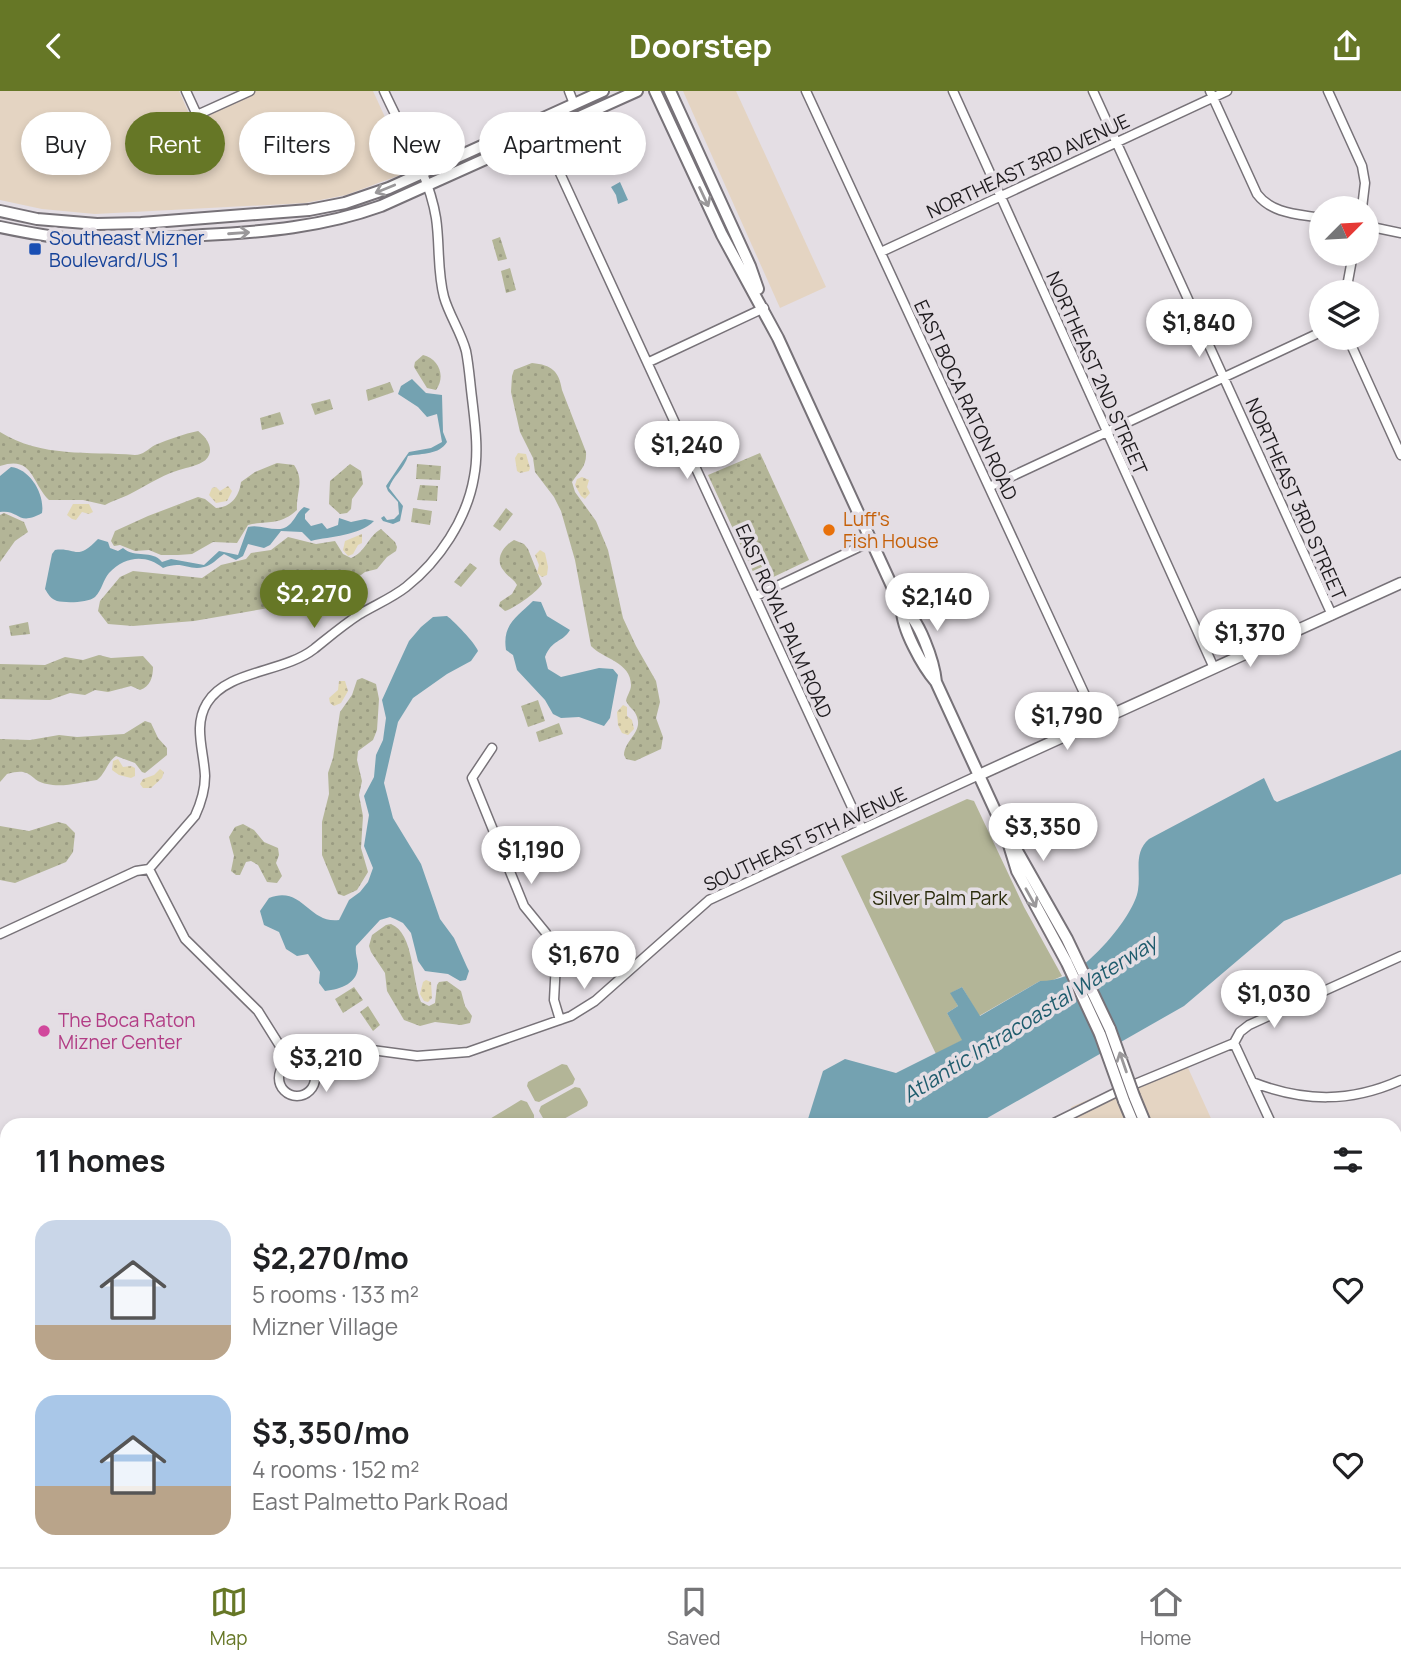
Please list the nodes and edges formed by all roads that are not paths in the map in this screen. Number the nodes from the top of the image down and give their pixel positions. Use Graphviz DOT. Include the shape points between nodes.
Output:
graph roads {
  1 [pos="186,91"];
  2 [pos="250,91"];
  3 [pos="384,91"];
  4 [pos="569,91"];
  5 [pos="603,91"];
  6 [pos="637,91"];
  7 [pos="655,91"];
  8 [pos="670,91"];
  9 [pos="806,91"];
  10 [pos="953,91"];
  11 [pos="1093,91"];
  12 [pos="1227,91"];
  13 [pos="1328,91"];
  14 [pos="1212,94"];
  15 [pos="574,104"];
  16 [pos="196,112"];
  17 [pos="204,112"];
  18 [pos="394,112"];
  19 [pos="556,112"];
  20 [pos="590,112"];
  21 [pos="1116,143"];
  22 [pos="479,162"];
  23 [pos="417,175"];
  24 [pos="423,175"];
  25 [pos="562,175"];
  26 [pos="427,186"];
  27 [pos="1000,196"];
  28 [pos="1363,196"];
  29 [pos="0,211"];
  30 [pos="1309,216"];
  31 [pos="0,227"];
  32 [pos="1379,228"];
  33 [pos="1401,233"];
  34 [pos="880,252"];
  35 [pos="764,308"];
  36 [pos="1309,338"];
  37 [pos="1353,350"];
  38 [pos="649,362"];
  39 [pos="1223,377"];
  40 [pos="1106,432"];
  41 [pos="1401,456"];
  42 [pos="989,487"];
  43 [pos="872,541"];
  44 [pos="1401,583"];
  45 [pos="756,596"];
  46 [pos="1332,615"];
  47 [pos="1214,668"];
  48 [pos="1097,721"];
  49 [pos="492,748"];
  50 [pos="979,775"];
  51 [pos="862,829"];
  52 [pos="149,869"];
  53 [pos="0,934"];
  54 [pos="1401,955"];
  55 [pos="560,1020"];
  56 [pos="1234,1043"];
  57 [pos="290,1062"];
  58 [pos="313,1069"];
  59 [pos="1401,1080"];
  60 [pos="1252,1082"];
  61 [pos="1127,1095"];
  62 [pos="1068,1118"];
  63 [pos="1132,1118"];
  64 [pos="1142,1118"];
  65 [pos="1269,1118"];
  1 -- 16 [label="street"];
  2 -- 17 [label="street"];
  3 -- 18 [label="street"];
  4 -- 15 [label="street"];
  5 -- 15 [label="main road"];
  6 -- 20 [label="main road"];
  7 -- 35 [label="main road, one-way" via="722,235"];
  8 -- 35 [label="main road"];
  9 -- 34 [label="street, EAST BOCA RATON ROAD"];
  10 -- 27 [label="street, NORTHEAST 2ND STREET"];
  11 -- 21 [label="street, NORTHEAST 3RD STREET"];
  12 -- 14 [label="street, NORTHEAST 3RD AVENUE"];
  13 -- 28 [label="street" via="1362,166"];
  14 -- 21 [label="street, NORTHEAST 3RD AVENUE"];
  14 -- 30 [label="street" via="1263,202"];
  15 -- 19 [label="main road"];
  21 -- 27 [label="street, NORTHEAST 3RD AVENUE"];
  21 -- 39 [label="street, NORTHEAST 3RD STREET"];
  22 -- 26 [label="main road"];
  23 -- 29 [label="main road, one-way" via="360,199 289,213 97,224"];
  24 -- 26 [label="street"];
  25 -- 38 [label="street, EAST ROYAL PALM ROAD"];
  31 -- 26 [label="main road, one-way" via="102,240 291,229 350,218"];
  26 -- 52 [label="street" via="436,218 441,284 465,348 477,440 466,504 434,559 405,588 299,659 231,683 213,695 200,721 205,778 199,808"];
  27 -- 34 [label="street, NORTHEAST 3RD AVENUE"];
  27 -- 40 [label="street, NORTHEAST 2ND STREET"];
  32 -- 33 [label="street"];
  34 -- 42 [label="street, EAST BOCA RATON ROAD"];
  35 -- 38 [label="street"];
  35 -- 43 [label="main road"];
  36 -- 39 [label="street"];
  37 -- 41 [label="street"];
  38 -- 45 [label="street, EAST ROYAL PALM ROAD"];
  39 -- 40 [label="street"];
  39 -- 46 [label="street, NORTHEAST 3RD STREET"];
  40 -- 42 [label="street"];
  40 -- 47 [label="street, NORTHEAST 2ND STREET"];
  42 -- 48 [label="street, EAST BOCA RATON ROAD"];
  43 -- 45 [label="street"];
  43 -- 50 [label="main road" via="925,670 936,682"];
  44 -- 46 [label="street"];
  45 -- 51 [label="street, EAST ROYAL PALM ROAD"];
  46 -- 47 [label="street"];
  47 -- 48 [label="street"];
  48 -- 50 [label="street"];
  49 -- 55 [label="street" via="472,778 524,905 553,947 554,1000"];
  50 -- 51 [label="street, SOUTHEAST 5TH AVENUE"];
  50 -- 61 [label="main road, bridge" via="1005,832 1027,865 1047,915 1085,974 1110,1029"];
  51 -- 55 [label="street, SOUTHEAST 5TH AVENUE" via="709,900 595,1001"];
  52 -- 53 [label="street"];
  52 -- 57 [label="street" via="185,939 258,1011"];
  54 -- 56 [label="street" via="1249,1025"];
  55 -- 58 [label="street, SOUTHEAST 5TH AVENUE" via="468,1052 417,1056 355,1051"];
  56 -- 60 [label="street"];
  56 -- 61 [label="street"];
  57 -- 58 [label="street" via="305,1062"];
  57 -- 58 [label="street" via="281,1069 279,1080 284,1091 294,1097 310,1091 315,1081"];
  59 -- 60 [label="street" via="1370,1093 1323,1098"];
  60 -- 65 [label="street"];
  61 -- 62 [label="street"];
  61 -- 63 [label="main road"];
  61 -- 64 [label="main road"];
}
